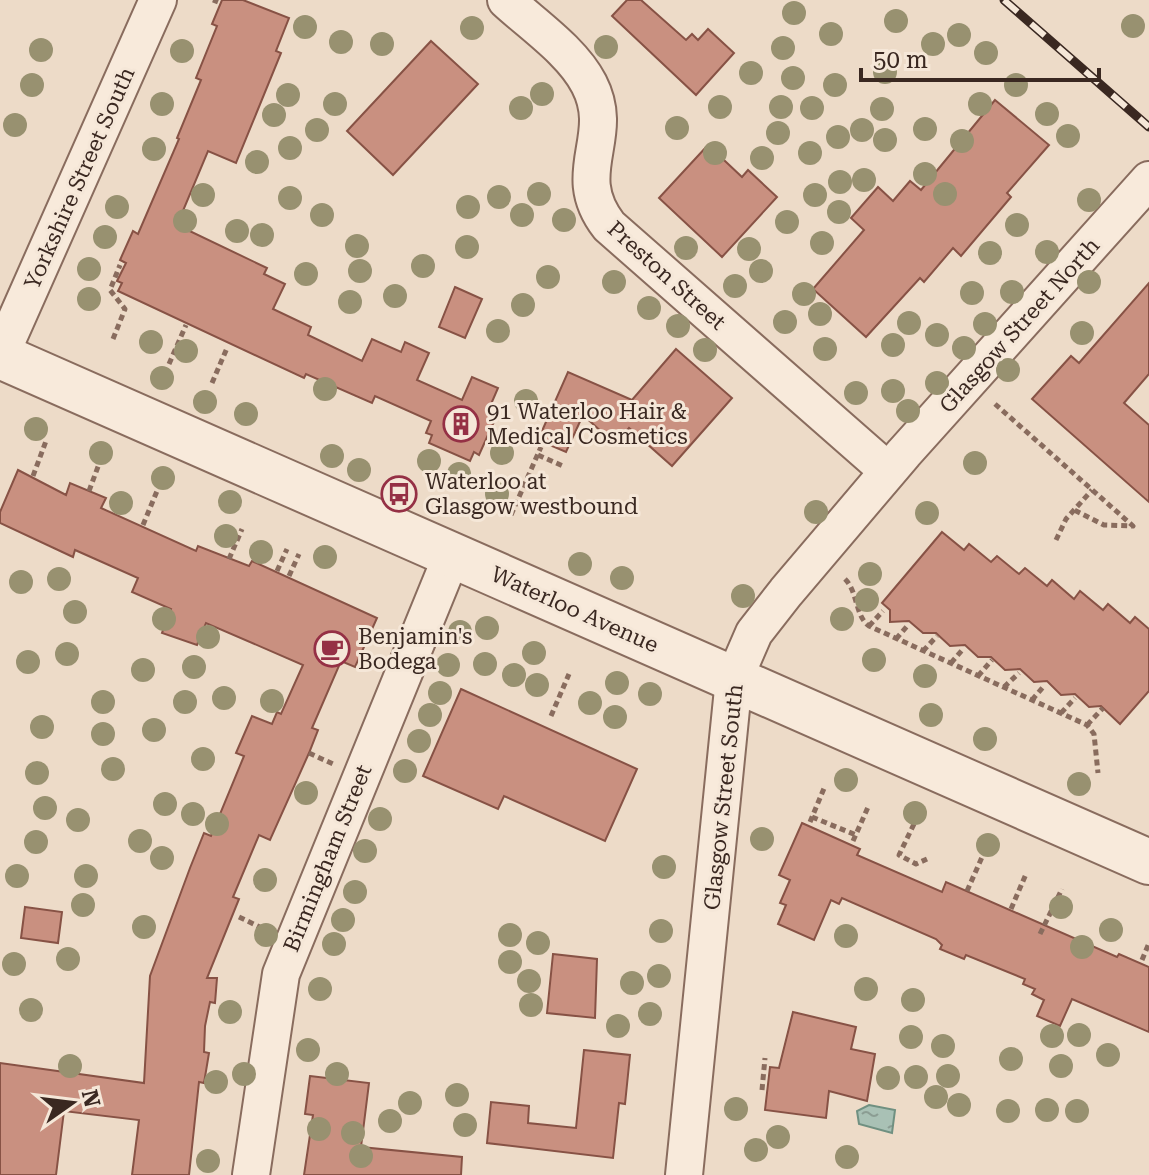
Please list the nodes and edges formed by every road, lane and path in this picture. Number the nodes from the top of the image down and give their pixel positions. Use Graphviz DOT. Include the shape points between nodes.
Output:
graph roads {
  1 [pos="158,0"];
  2 [pos="506,0"];
  3 [pos="1148,182"];
  4 [pos="120,265"];
  5 [pos="186,325"];
  6 [pos="113,339"];
  7 [pos="227,348"];
  8 [pos="0,356"];
  9 [pos="169,364"];
  10 [pos="212,383"];
  11 [pos="995,404"];
  12 [pos="46,441"];
  13 [pos="541,447"];
  14 [pos="538,455"];
  15 [pos="99,464"];
  16 [pos="563,466"];
  17 [pos="888,471"];
  18 [pos="33,476"];
  19 [pos="1092,490"];
  20 [pos="89,491"];
  21 [pos="157,491"];
  22 [pos="1074,510"];
  23 [pos="511,515"];
  24 [pos="143,525"];
  25 [pos="242,529"];
  26 [pos="1056,540"];
  27 [pos="287,549"];
  28 [pos="299,554"];
  29 [pos="452,555"];
  30 [pos="229,559"];
  31 [pos="277,571"];
  32 [pos="289,576"];
  33 [pos="845,579"];
  34 [pos="883,611"];
  35 [pos="909,624"];
  36 [pos="869,626"];
  37 [pos="937,636"];
  38 [pos="896,639"];
  39 [pos="964,648"];
  40 [pos="923,651"];
  41 [pos="992,660"];
  42 [pos="951,663"];
  43 [pos="1019,673"];
  44 [pos="569,674"];
  45 [pos="978,676"];
  46 [pos="734,679"];
  47 [pos="1044,686"];
  48 [pos="1004,687"];
  49 [pos="1075,698"];
  50 [pos="1032,700"];
  51 [pos="1103,708"];
  52 [pos="1061,713"];
  53 [pos="551,716"];
  54 [pos="1087,725"];
  55 [pos="309,753"];
  56 [pos="333,764"];
  57 [pos="1098,773"];
  58 [pos="825,786"];
  59 [pos="869,805"];
  60 [pos="914,824"];
  61 [pos="983,855"];
  62 [pos="927,859"];
  63 [pos="1149,862"];
  64 [pos="1026,874"];
  65 [pos="1062,889"];
  66 [pos="967,891"];
  67 [pos="1011,909"];
  68 [pos="239,917"];
  69 [pos="264,929"];
  70 [pos="1040,934"];
  71 [pos="1149,943"];
  72 [pos="1142,960"];
  73 [pos="765,1058"];
  74 [pos="762,1090"];
  75 [pos="251,1175"];
  76 [pos="684,1175"];
  1 -- 8 [label="street, Yorkshire Street South"];
  2 -- 17 [label="street, Preston Street" via="575,64 590,85 598,116 589,186 595,208 609,226"];
  3 -- 17 [label="street, Glasgow Street North"];
  4 -- 6 [label="path" via="110,290 125,309"];
  5 -- 9 [label="path"];
  7 -- 10 [label="path"];
  8 -- 29 [label="street, Waterloo Avenue"];
  11 -- 19 [label="path"];
  12 -- 18 [label="path"];
  13 -- 14 [label="path"];
  14 -- 16 [label="path"];
  14 -- 23 [label="path"];
  15 -- 20 [label="path"];
  17 -- 46 [label="street, Glasgow Street South" via="754,633"];
  19 -- 22 [label="path"];
  19 -- 22 [label="path" via="1133,526 1104,525"];
  21 -- 24 [label="path"];
  22 -- 26 [label="path"];
  25 -- 30 [label="path"];
  27 -- 31 [label="path"];
  28 -- 32 [label="path"];
  29 -- 46 [label="street, Waterloo Avenue"];
  29 -- 75 [label="street, Birmingham Street" via="281,974"];
  33 -- 36 [label="path"];
  34 -- 36 [label="path"];
  35 -- 38 [label="path"];
  36 -- 38 [label="path"];
  37 -- 40 [label="path"];
  38 -- 40 [label="path"];
  39 -- 42 [label="path"];
  40 -- 42 [label="path"];
  41 -- 45 [label="path"];
  42 -- 45 [label="path"];
  43 -- 48 [label="path"];
  44 -- 53 [label="path"];
  45 -- 48 [label="path"];
  46 -- 63 [label="street, Waterloo Avenue"];
  46 -- 76 [label="street, Glasgow Street South"];
  47 -- 50 [label="path"];
  48 -- 50 [label="path"];
  49 -- 52 [label="path"];
  50 -- 52 [label="path"];
  51 -- 54 [label="path"];
  52 -- 54 [label="path"];
  54 -- 57 [label="path" via="1094,734"];
  55 -- 56 [label="path"];
  58 -- 59 [label="path" via="811,820 854,838"];
  60 -- 62 [label="path" via="899,855 916,864"];
  61 -- 66 [label="path"];
  64 -- 67 [label="path"];
  65 -- 70 [label="path"];
  68 -- 69 [label="path"];
  71 -- 72 [label="path"];
  73 -- 74 [label="path"];
}
